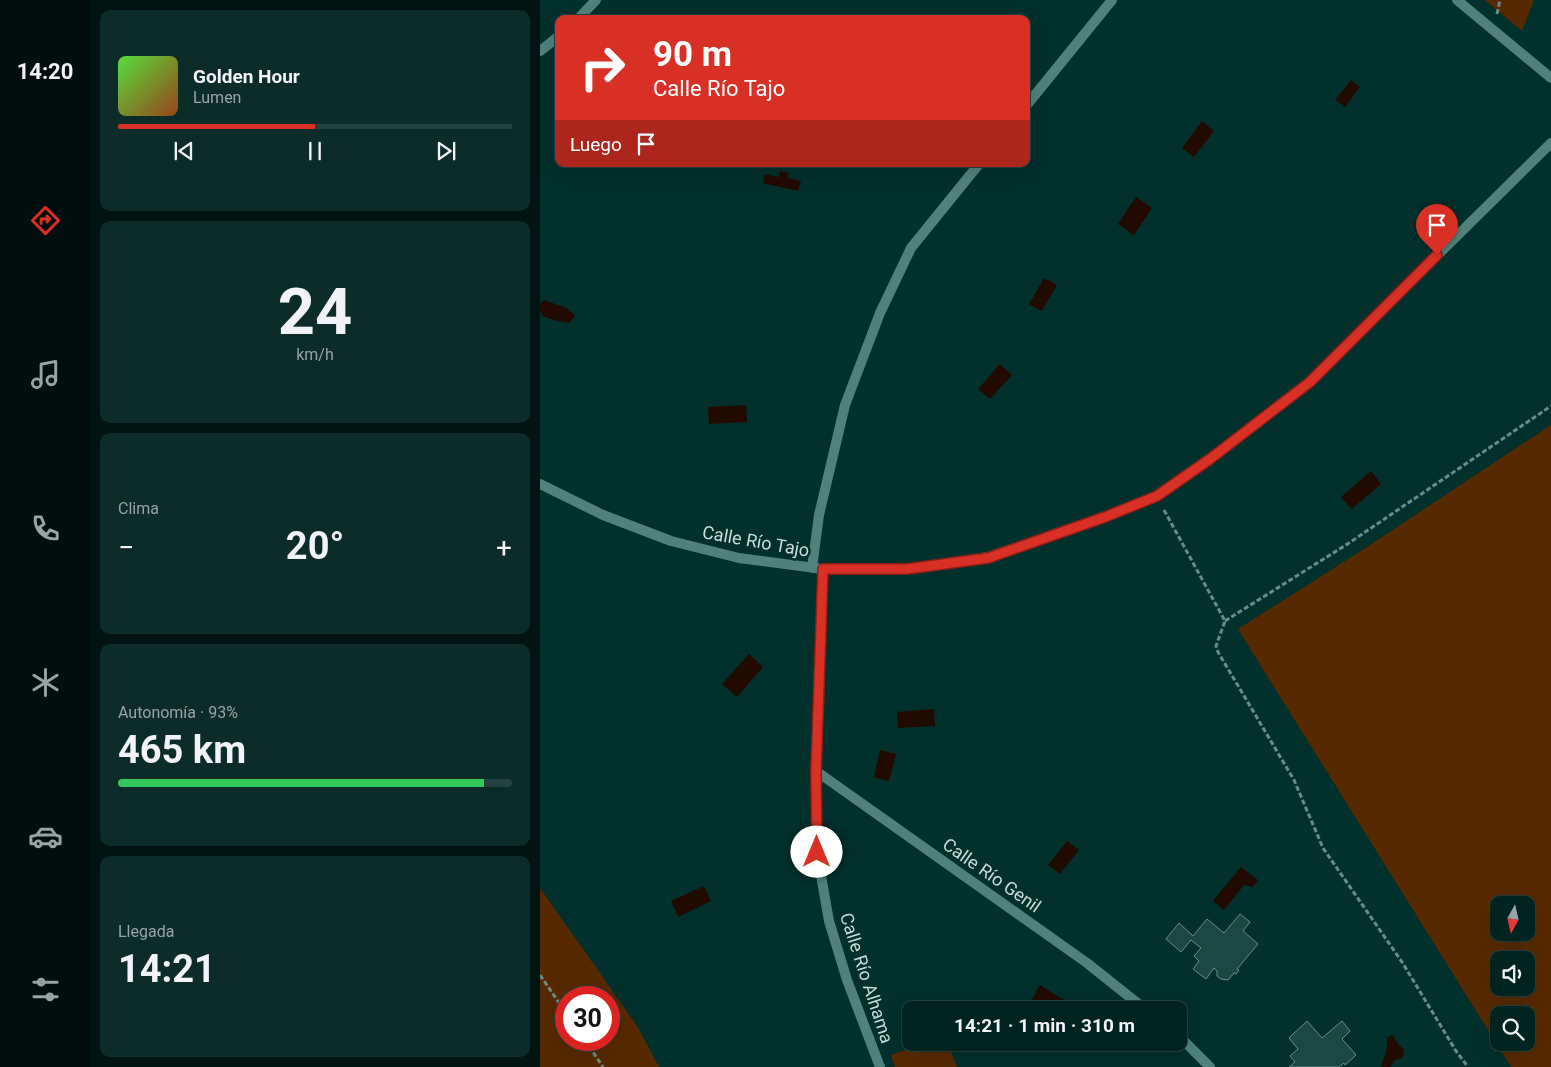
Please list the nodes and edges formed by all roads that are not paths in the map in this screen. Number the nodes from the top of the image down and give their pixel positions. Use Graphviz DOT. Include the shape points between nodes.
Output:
graph roads {
  1 [pos="596,0"];
  2 [pos="1112,0"];
  3 [pos="1457,0"];
  4 [pos="582,15"];
  5 [pos="555,39"];
  6 [pos="540,51"];
  7 [pos="1551,78"];
  8 [pos="1030,101"];
  9 [pos="1551,143"];
  10 [pos="977,167"];
  11 [pos="540,484"];
  12 [pos="812,568"];
  13 [pos="823,569"];
  14 [pos="816,771"];
  15 [pos="1135,1001"];
  16 [pos="1187,1044"];
  17 [pos="880,1067"];
  18 [pos="1210,1067"];
  1 -- 4 [label="street"];
  2 -- 8 [label="street"];
  3 -- 7 [label="street"];
  5 -- 6 [label="street"];
  9 -- 13 [label="street, Calle Río Tajo" via="1310,382 1157,496 988,558 907,569"];
  10 -- 12 [label="street" via="911,248 880,313 845,405 819,515"];
  11 -- 12 [label="street, Calle Río Tajo" via="603,515 671,541 739,558"];
  12 -- 13 [label="street, Calle Río Tajo"];
  13 -- 14 [label="street, Calle Río Alhama"];
  14 -- 15 [label="street, Calle Río Genil" via="1087,963"];
  14 -- 17 [label="street, Calle Río Alhama" via="817,852 829,921"];
  16 -- 18 [label="street"];
}
